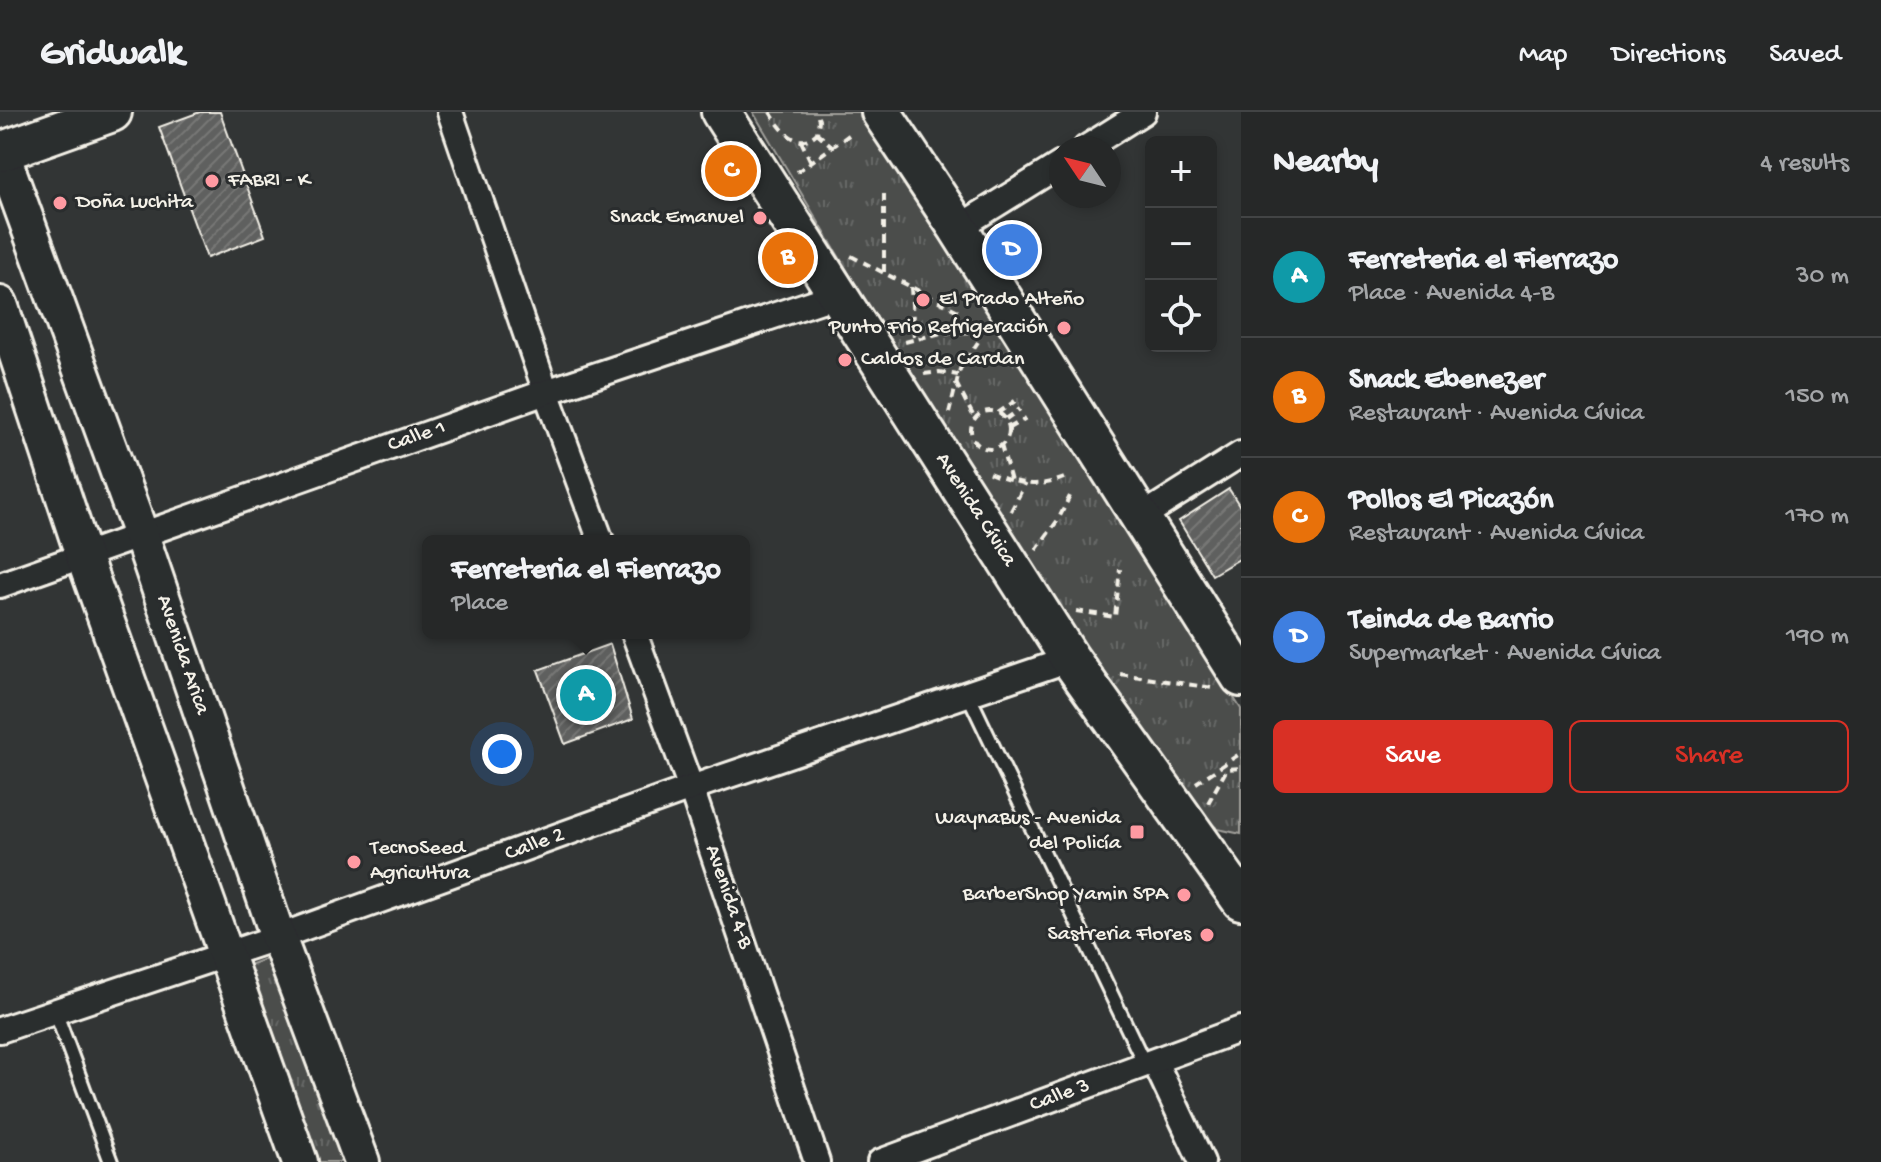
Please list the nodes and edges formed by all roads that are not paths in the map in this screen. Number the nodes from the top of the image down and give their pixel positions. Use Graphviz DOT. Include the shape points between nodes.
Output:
graph roads {
  1 [pos="112,112"];
  2 [pos="450,112"];
  3 [pos="721,112"];
  4 [pos="881,112"];
  5 [pos="1143,112"];
  6 [pos="1105,136"];
  7 [pos="0,150"];
  8 [pos="1049,171"];
  9 [pos="958,228"];
  10 [pos="836,295"];
  11 [pos="0,304"];
  12 [pos="546,392"];
  13 [pos="1241,454"];
  14 [pos="1141,517"];
  15 [pos="141,535"];
  16 [pos="599,535"];
  17 [pos="83,555"];
  18 [pos="0,585"];
  19 [pos="636,639"];
  20 [pos="1070,659"];
  21 [pos="1228,683"];
  22 [pos="968,694"];
  23 [pos="691,788"];
  24 [pos="1235,878"];
  25 [pos="278,937"];
  26 [pos="226,953"];
  27 [pos="55,1011"];
  28 [pos="1241,1029"];
  29 [pos="0,1030"];
  30 [pos="1150,1063"];
  31 [pos="111,1162"];
  32 [pos="300,1162"];
  33 [pos="362,1162"];
  34 [pos="817,1162"];
  35 [pos="880,1162"];
  36 [pos="1202,1162"];
  1 -- 7 [label="main road"];
  2 -- 12 [label="street"];
  3 -- 10 [label="main road, Avenida Cívica"];
  4 -- 9 [label="main road"];
  5 -- 6 [label="street"];
  7 -- 15 [label="street, Avenida Arica"];
  8 -- 9 [label="street"];
  9 -- 14 [label="main road"];
  10 -- 12 [label="street, Calle 1"];
  10 -- 20 [label="main road, Avenida Cívica"];
  11 -- 17 [label="street"];
  12 -- 15 [label="street, Calle 1"];
  12 -- 16 [label="street"];
  13 -- 14 [label="street"];
  14 -- 21 [label="main road"];
  15 -- 17 [label="street, Calle 1"];
  15 -- 25 [label="street, Avenida Arica"];
  17 -- 18 [label="street, Calle 1"];
  17 -- 26 [label="street"];
  19 -- 23 [label="street, Avenida 4-B"];
  20 -- 22 [label="street, Calle 2"];
  20 -- 24 [label="main road, Avenida Cívica"];
  22 -- 23 [label="street, Calle 2"];
  22 -- 30 [label="lane"];
  23 -- 25 [label="street, Calle 2"];
  23 -- 34 [label="street, Avenida 4-B"];
  25 -- 26 [label="street, Calle 2"];
  25 -- 33 [label="street, Avenida Arica"];
  26 -- 27 [label="street, Calle 2"];
  26 -- 32 [label="street"];
  27 -- 29 [label="street, Calle 2"];
  27 -- 31 [label="lane"];
  28 -- 30 [label="street, Calle 3"];
  30 -- 35 [label="street, Calle 3"];
  30 -- 36 [label="street"];
}
